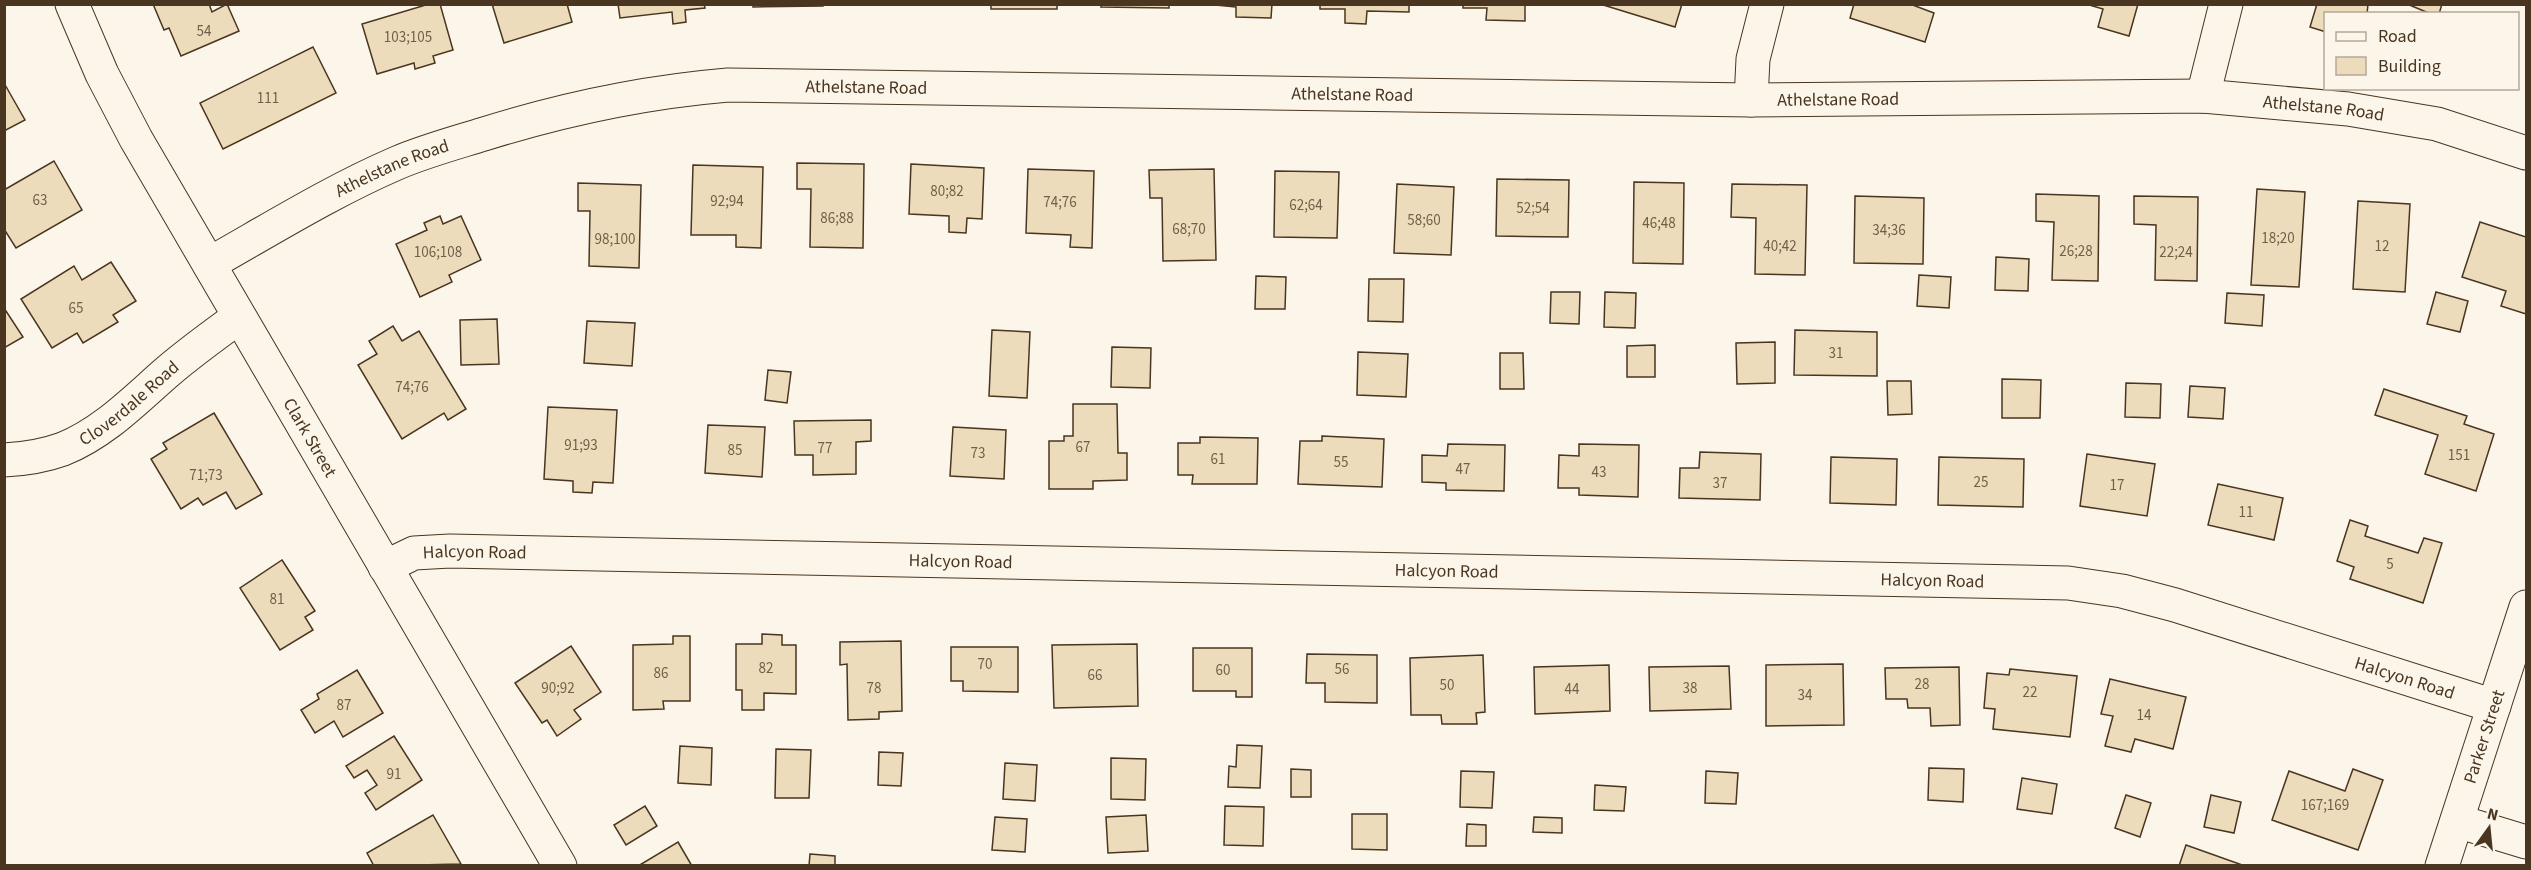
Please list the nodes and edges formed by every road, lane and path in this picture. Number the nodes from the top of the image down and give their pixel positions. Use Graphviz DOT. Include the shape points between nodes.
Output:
graph roads {
  1 [pos="72,4"];
  2 [pos="1767,4"];
  3 [pos="2226,4"];
  4 [pos="2203,96"];
  5 [pos="1751,100"];
  6 [pos="2526,153"];
  7 [pos="209,264"];
  8 [pos="239,317"];
  9 [pos="4,460"];
  10 [pos="385,567"];
  11 [pos="2526,607"];
  12 [pos="2494,706"];
  13 [pos="2457,821"];
  14 [pos="2526,842"];
  15 [pos="560,866"];
  16 [pos="2442,866"];
  1 -- 7 [label="street, Clark Street" via="136,140"];
  2 -- 5 [label="street" via="1753,59"];
  3 -- 4 [label="street"];
  4 -- 5 [label="street, Athelstane Road"];
  4 -- 6 [label="street, Athelstane Road" via="2348,109 2437,124"];
  5 -- 7 [label="street, Athelstane Road" via="771,83 684,88 544,117 398,163"];
  7 -- 8 [label="street, Clark Street"];
  8 -- 9 [label="street, Cloverdale Road" via="85,438 38,457"];
  8 -- 10 [label="street, Clark Street"];
  10 -- 12 [label="street, Halcyon Road" via="414,553 450,551 2068,583 2122,591 2175,605"];
  10 -- 15 [label="street, Clark Street"];
  11 -- 12 [label="street, Parker Street"];
  12 -- 13 [label="street, Parker Street"];
  13 -- 14 [label="street"];
  13 -- 16 [label="street, Parker Street"];
}
